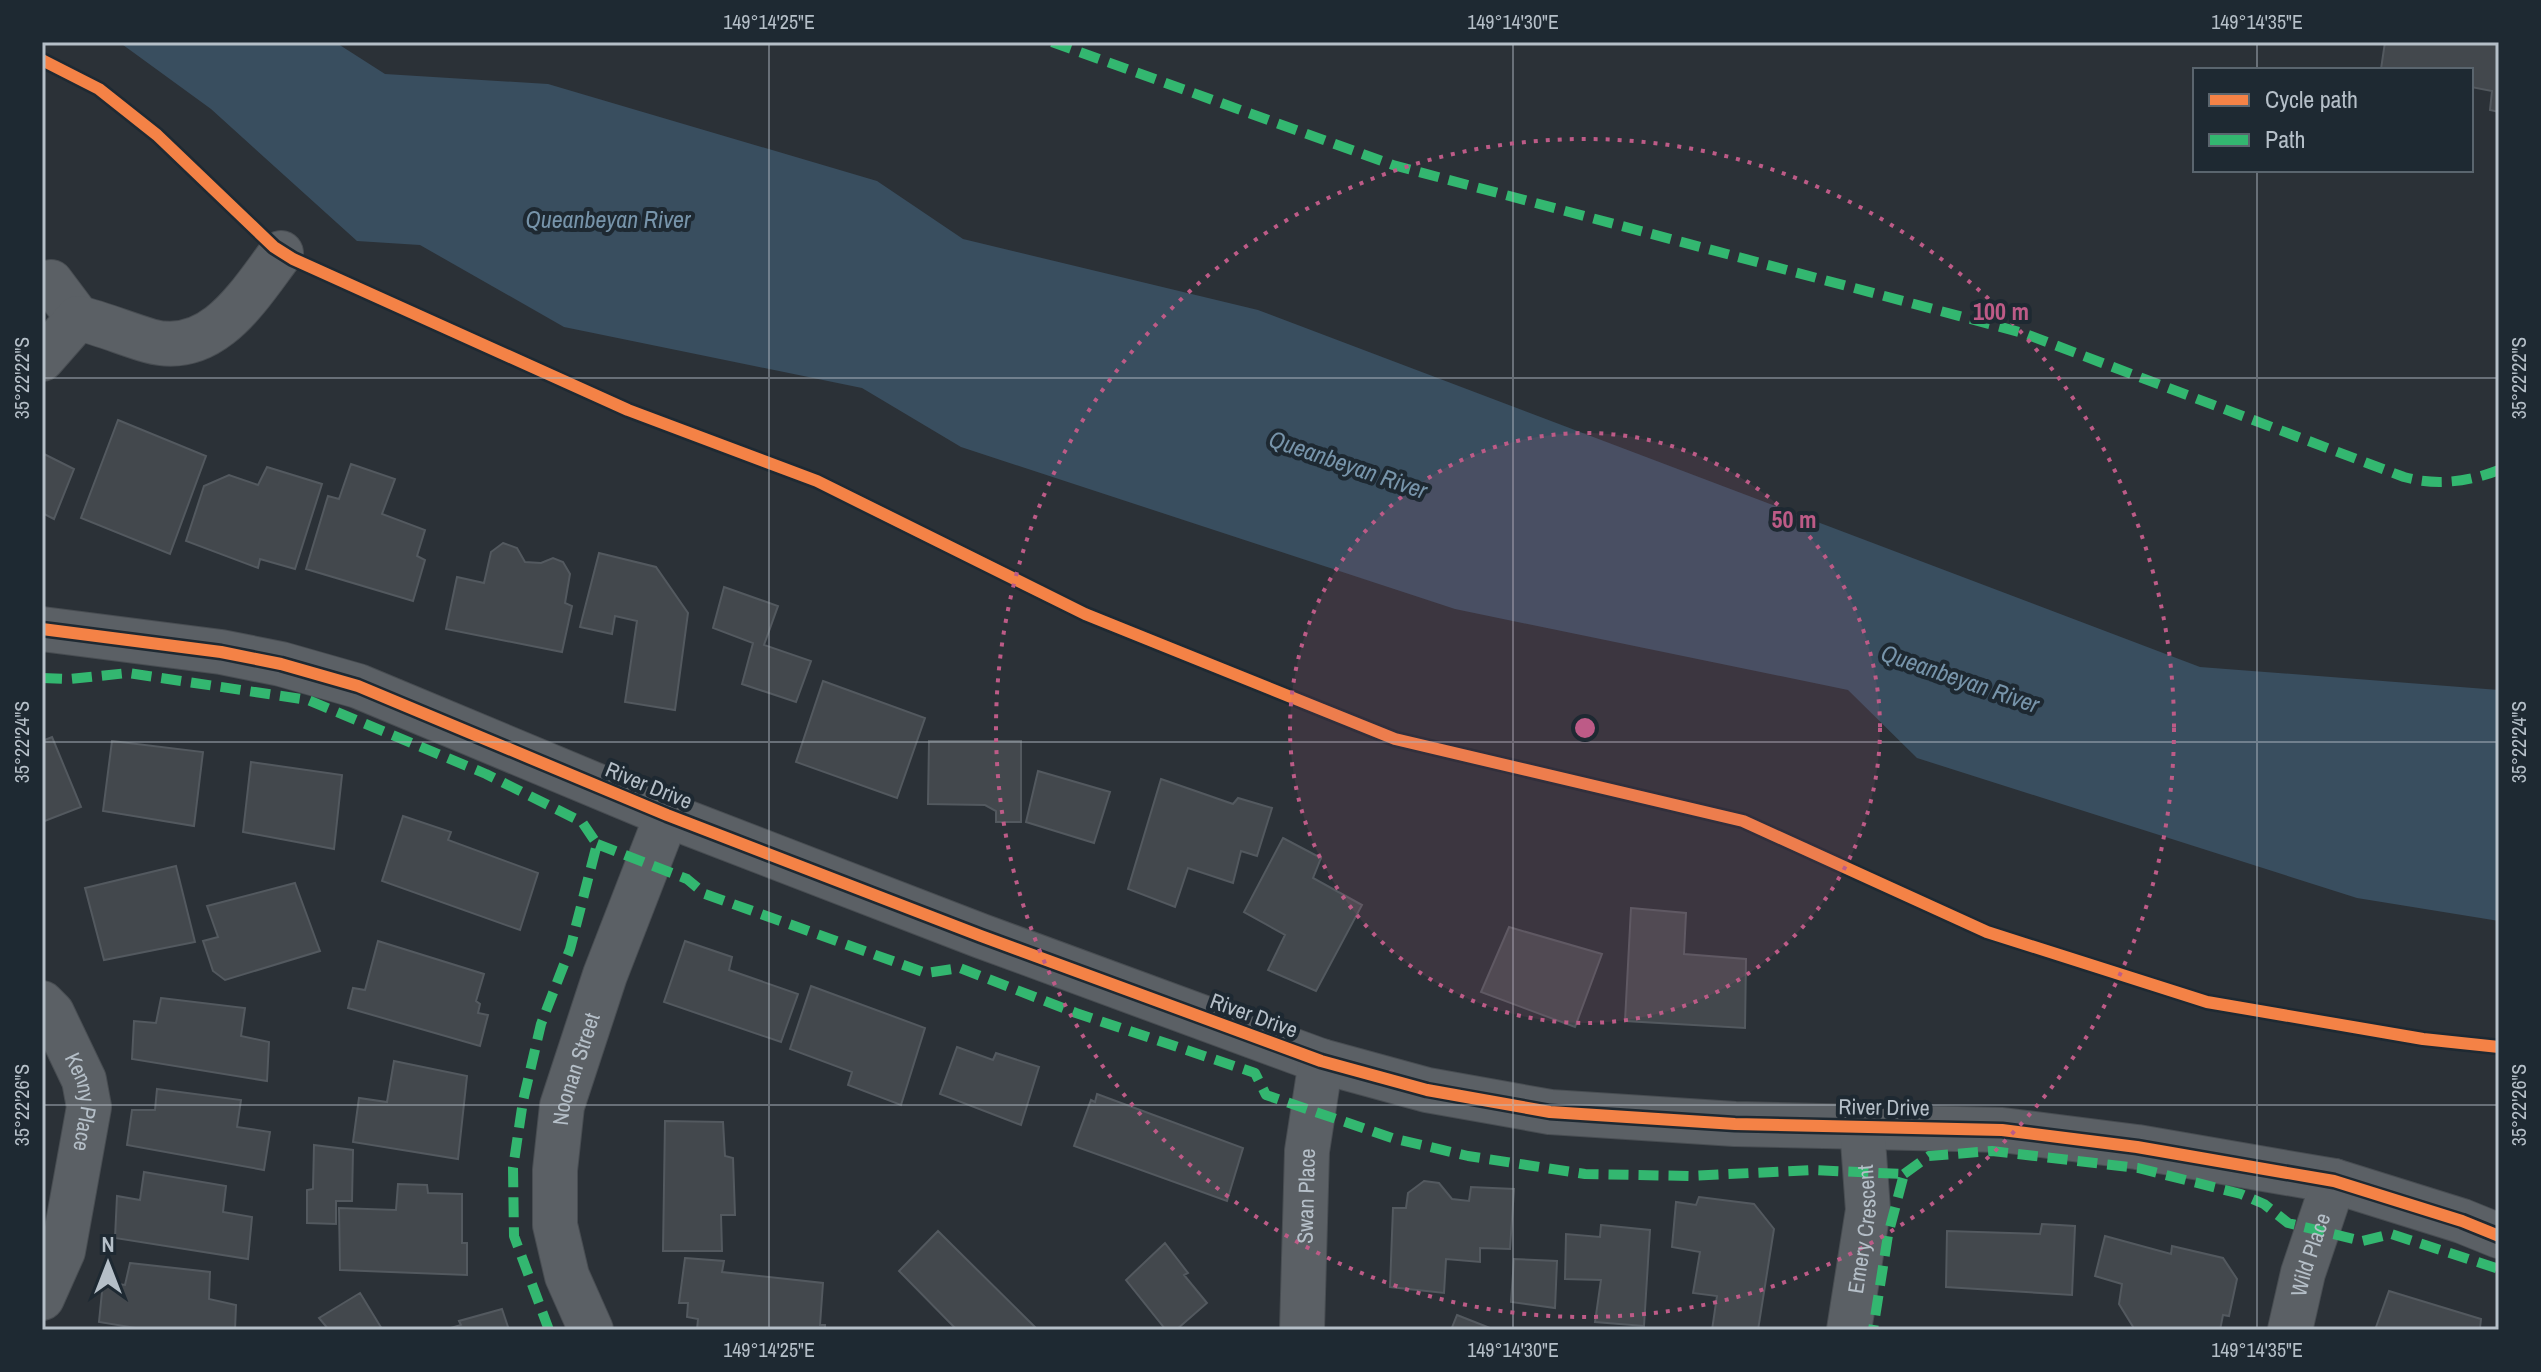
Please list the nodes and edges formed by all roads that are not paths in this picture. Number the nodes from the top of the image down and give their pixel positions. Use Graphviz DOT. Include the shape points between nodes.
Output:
graph roads {
  1 [pos="281,253"];
  2 [pos="51,282"];
  3 [pos="78,318"];
  4 [pos="42,359"];
  5 [pos="42,629"];
  6 [pos="667,815"];
  7 [pos="42,1003"];
  8 [pos="1321,1061"];
  9 [pos="1862,1127"];
  10 [pos="2334,1181"];
  11 [pos="2499,1236"];
  12 [pos="42,1298"];
  13 [pos="591,1330"];
  14 [pos="1302,1330"];
  15 [pos="1849,1330"];
  16 [pos="2290,1330"];
  1 -- 3 [label="street" via="231,316 190,342 149,341"];
  2 -- 3 [label="street"];
  3 -- 4 [label="street"];
  5 -- 6 [label="street, River Drive" via="221,652 358,686"];
  6 -- 8 [label="street, River Drive"];
  6 -- 13 [label="street, Noonan Street" via="605,975 562,1106 555,1225 567,1276"];
  7 -- 12 [label="street, Kenny Place" via="84,1080 89,1107 63,1251"];
  8 -- 9 [label="street, River Drive" via="1427,1090 1550,1112"];
  8 -- 14 [label="street, Swan Place" via="1307,1151"];
  9 -- 10 [label="street, River Drive" via="2002,1130"];
  9 -- 15 [label="street, Emery Crescent" via="1868,1210"];
  10 -- 11 [label="street, River Drive"];
  10 -- 16 [label="street, Wild Place"];
}
